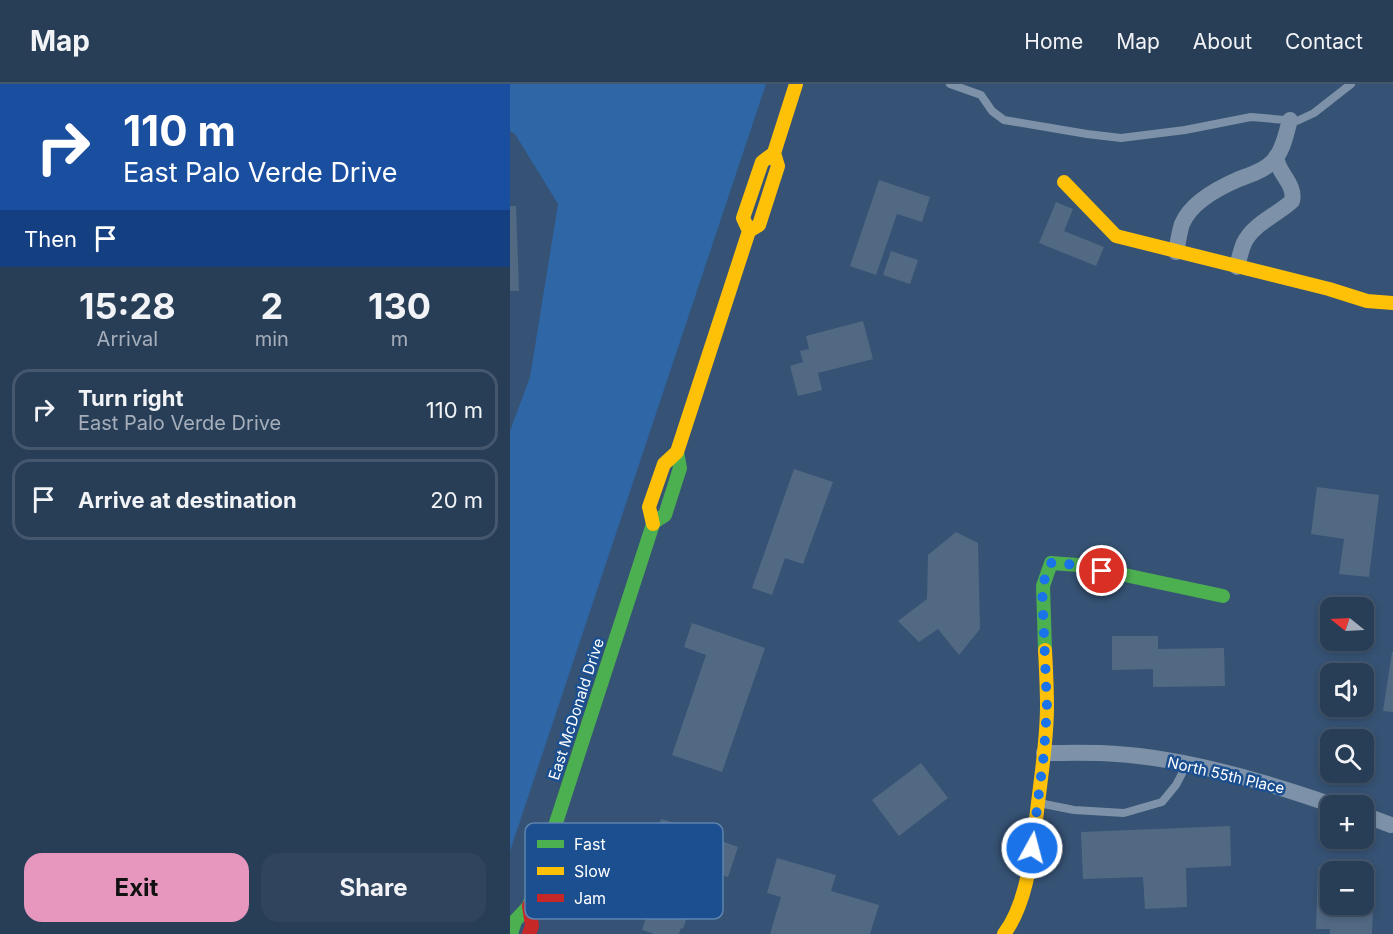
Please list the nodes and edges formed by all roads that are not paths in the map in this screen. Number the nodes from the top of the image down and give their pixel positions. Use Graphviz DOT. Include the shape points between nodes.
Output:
graph roads {
  1 [pos="796,84"];
  2 [pos="950,84"];
  3 [pos="1351,84"];
  4 [pos="1290,120"];
  5 [pos="1276,157"];
  6 [pos="1064,182"];
  7 [pos="1176,252"];
  8 [pos="1237,267"];
  9 [pos="1393,303"];
  10 [pos="1223,596"];
  11 [pos="1044,753"];
  12 [pos="1187,764"];
  13 [pos="1320,801"];
  14 [pos="1038,803"];
  15 [pos="1374,819"];
  16 [pos="556,823"];
  17 [pos="1391,825"];
  18 [pos="525,910"];
  19 [pos="531,919"];
  20 [pos="511,934"];
  21 [pos="529,934"];
  22 [pos="1004,934"];
  1 -- 16 [label="street, East McDonald Drive" via="774,153 762,162 743,218 749,231 676,452 664,464 649,507 654,522"];
  2 -- 4 [label="lane" via="981,95 992,111 1005,120 1121,138 1251,117"];
  3 -- 4 [label="lane" via="1314,113"];
  4 -- 5 [label="street"];
  5 -- 7 [label="street" via="1268,166 1200,201 1182,223"];
  5 -- 8 [label="street" via="1292,188 1292,201 1249,235"];
  6 -- 7 [label="street" via="1116,237"];
  7 -- 8 [label="street"];
  8 -- 9 [label="street" via="1367,301"];
  10 -- 11 [label="street" via="1078,565 1051,563 1042,586 1047,707"];
  11 -- 12 [label="street, North 55th Place" via="1118,754"];
  11 -- 14 [label="street"];
  12 -- 13 [label="street, North 55th Place"];
  12 -- 14 [label="lane" via="1162,802 1124,813"];
  14 -- 22 [label="street" via="1025,885"];
  15 -- 17 [label="street"];
  18 -- 20 [label="street, East McDonald Drive" via="515,921"];
  19 -- 21 [label="street, East McDonald Drive"];
}
